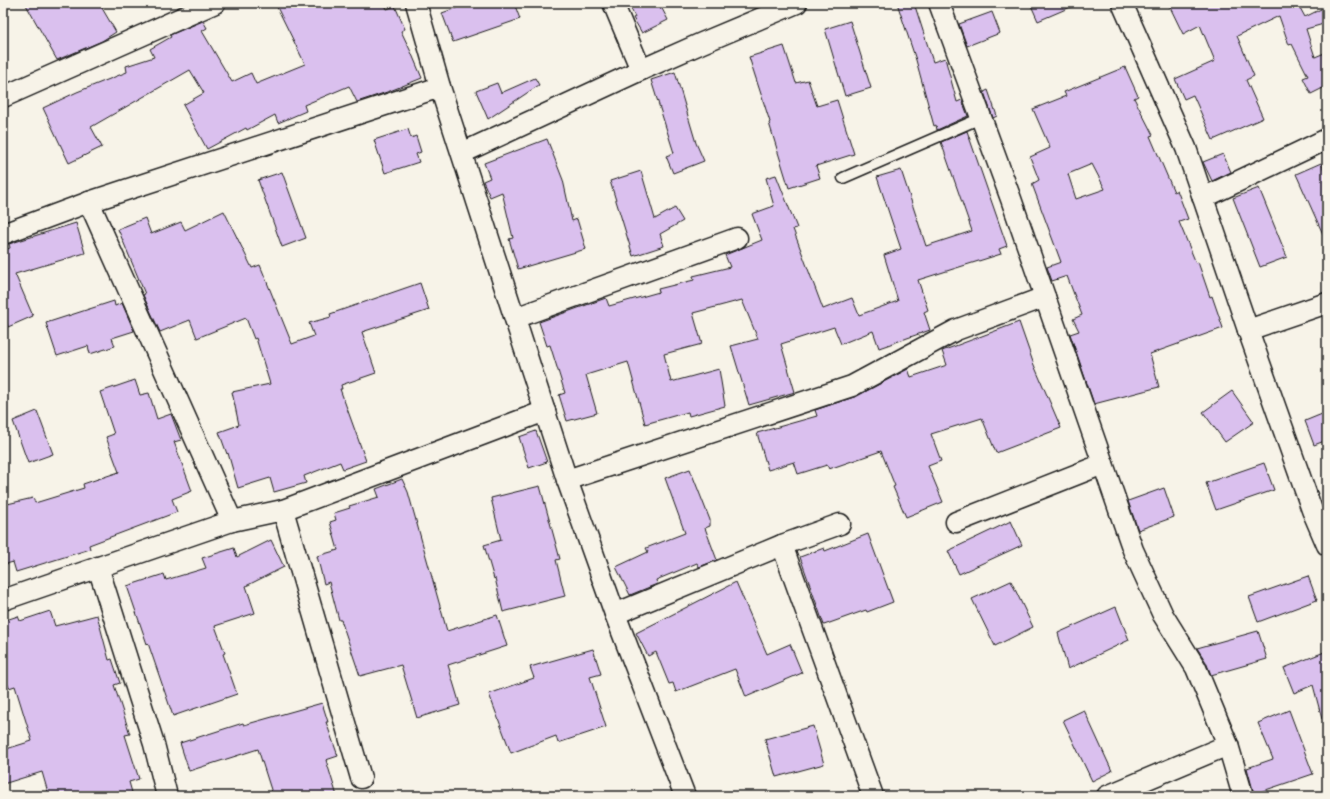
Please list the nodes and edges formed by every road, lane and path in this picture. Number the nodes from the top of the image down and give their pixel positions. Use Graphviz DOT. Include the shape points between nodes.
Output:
graph roads {
  1 [pos="215,3"];
  2 [pos="416,3"];
  3 [pos="612,3"];
  4 [pos="798,3"];
  5 [pos="939,3"];
  6 [pos="1122,3"];
  7 [pos="641,70"];
  8 [pos="440,87"];
  9 [pos="3,97"];
  10 [pos="981,118"];
  11 [pos="1327,139"];
  12 [pos="462,153"];
  13 [pos="843,178"];
  14 [pos="1203,198"];
  15 [pos="89,202"];
  16 [pos="3,234"];
  17 [pos="737,238"];
  18 [pos="1045,297"];
  19 [pos="1327,303"];
  20 [pos="515,318"];
  21 [pos="1248,330"];
  22 [pos="545,411"];
  23 [pos="1104,464"];
  24 [pos="567,480"];
  25 [pos="283,510"];
  26 [pos="232,521"];
  27 [pos="956,522"];
  28 [pos="840,524"];
  29 [pos="782,545"];
  30 [pos="1327,545"];
  31 [pos="98,567"];
  32 [pos="3,600"];
  33 [pos="615,614"];
  34 [pos="1228,745"];
  35 [pos="361,778"];
  36 [pos="167,796"];
  37 [pos="686,796"];
  38 [pos="873,796"];
  39 [pos="1107,796"];
  40 [pos="1243,796"];
  1 -- 9 [label="street"];
  2 -- 8 [label="street"];
  3 -- 7 [label="street"];
  4 -- 7 [label="street"];
  5 -- 10 [label="street"];
  6 -- 14 [label="street" via="1186,148"];
  7 -- 12 [label="street"];
  8 -- 12 [label="street"];
  8 -- 15 [label="street"];
  10 -- 13 [label="lane"];
  10 -- 18 [label="street"];
  11 -- 14 [label="street"];
  12 -- 20 [label="street"];
  14 -- 21 [label="street"];
  15 -- 16 [label="street"];
  15 -- 26 [label="street"];
  17 -- 20 [label="street"];
  18 -- 23 [label="street"];
  18 -- 24 [label="street" via="956,330 852,386"];
  19 -- 21 [label="street"];
  20 -- 22 [label="street"];
  21 -- 30 [label="street" via="1312,510"];
  22 -- 24 [label="street"];
  22 -- 25 [label="street"];
  23 -- 27 [label="street"];
  23 -- 34 [label="street" via="1134,550 1163,615 1196,668"];
  24 -- 33 [label="street"];
  25 -- 26 [label="street"];
  25 -- 35 [label="street"];
  26 -- 31 [label="street"];
  28 -- 29 [label="street"];
  29 -- 33 [label="street"];
  29 -- 38 [label="street"];
  31 -- 32 [label="street"];
  31 -- 36 [label="street" via="154,744"];
  33 -- 37 [label="street"];
  34 -- 39 [label="street"];
  34 -- 40 [label="street"];
}
